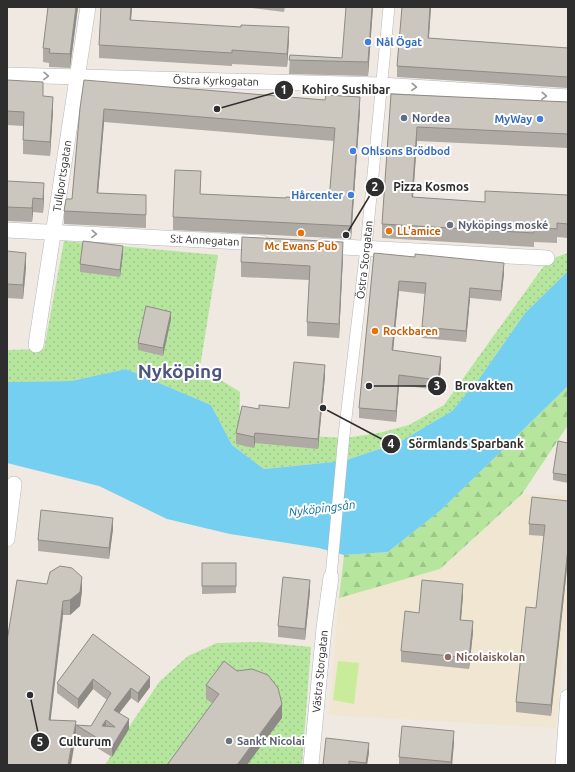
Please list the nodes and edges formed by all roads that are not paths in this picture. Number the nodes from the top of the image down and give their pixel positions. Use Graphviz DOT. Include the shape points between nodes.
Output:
graph roads {
  1 [pos="88,7"];
  2 [pos="389,7"];
  3 [pos="7,75"];
  4 [pos="78,77"];
  5 [pos="381,85"];
  6 [pos="568,97"];
  7 [pos="7,230"];
  8 [pos="55,232"];
  9 [pos="278,244"];
  10 [pos="310,245"];
  11 [pos="366,248"];
  12 [pos="547,258"];
  13 [pos="36,345"];
  14 [pos="14,484"];
  15 [pos="7,539"];
  16 [pos="331,577"];
  17 [pos="568,697"];
  18 [pos="568,715"];
  19 [pos="311,765"];
  20 [pos="563,765"];
  1 -- 4 [label="street, Tullportsgatan"];
  2 -- 5 [label="street, Östra Storgatan"];
  3 -- 4 [label="street, Östra Kyrkogatan, one-way"];
  4 -- 5 [label="street, Östra Kyrkogatan"];
  4 -- 8 [label="street, Tullportsgatan"];
  5 -- 6 [label="street, Östra Kyrkogatan, one-way"];
  5 -- 11 [label="street, Östra Storgatan"];
  7 -- 8 [label="street, S:t Annegatan"];
  8 -- 9 [label="street, S:t Annegatan, one-way"];
  8 -- 13 [label="street, Tullportsgatan"];
  10 -- 11 [label="street"];
  11 -- 12 [label="street"];
  11 -- 16 [label="street, Östra Storgatan" via="343,440"];
  14 -- 15 [label="street"];
  16 -- 19 [label="street, Västra Storgatan"];
  17 -- 18 [label="street"];
  18 -- 20 [label="street"];
}
